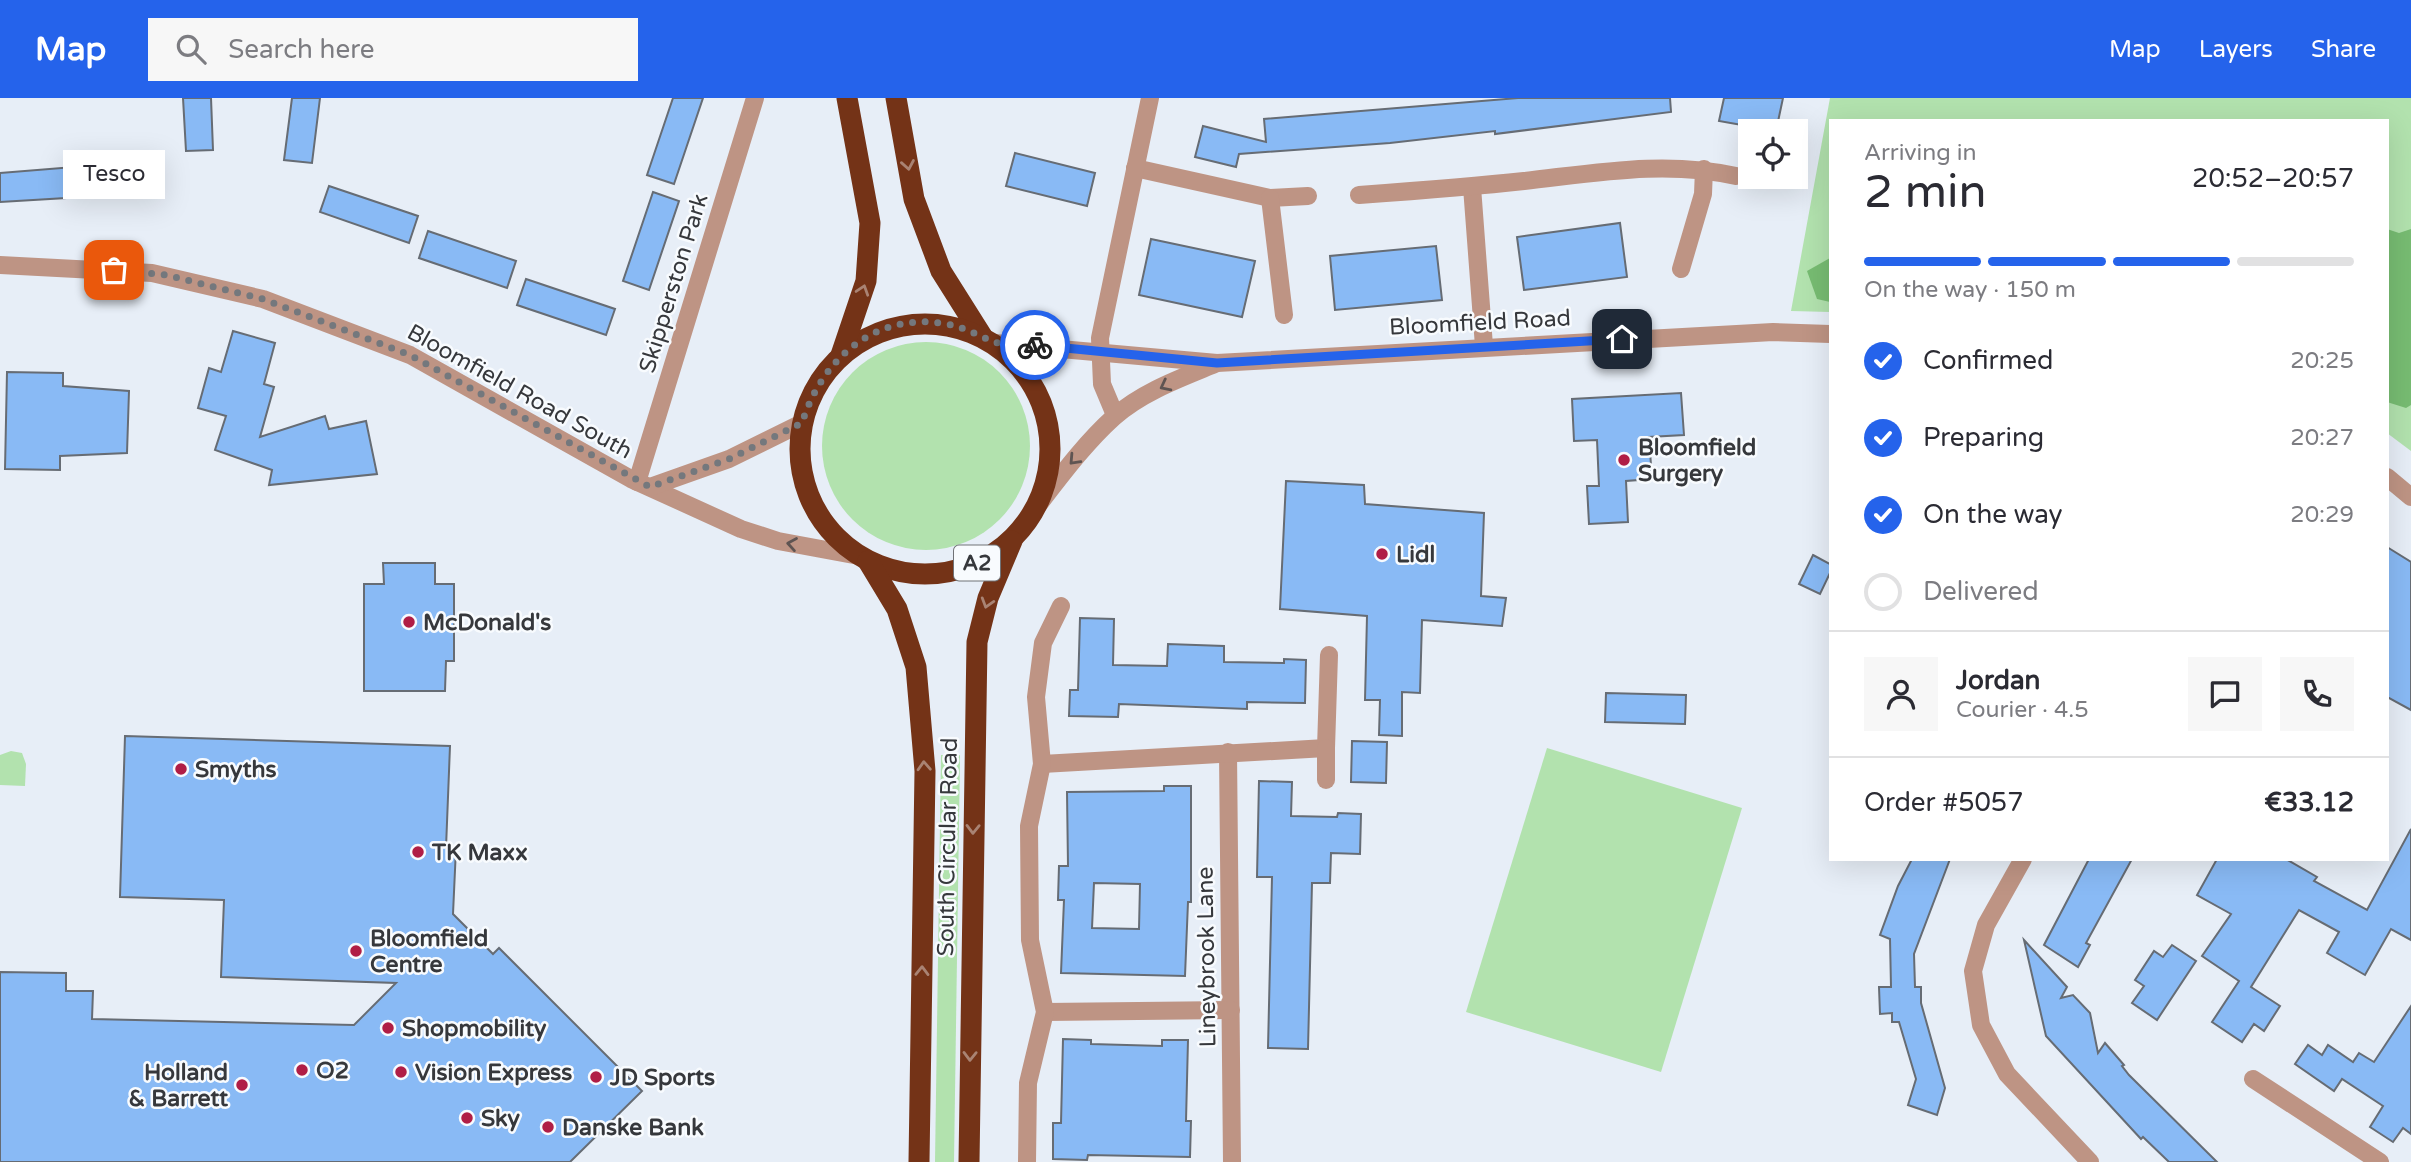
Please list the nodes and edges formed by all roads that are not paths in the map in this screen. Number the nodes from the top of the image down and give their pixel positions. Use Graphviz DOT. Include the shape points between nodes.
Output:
graph roads {
  1 [pos="755,98"];
  2 [pos="847,98"];
  3 [pos="896,98"];
  4 [pos="1150,98"];
  5 [pos="1135,169"];
  6 [pos="1704,169"];
  7 [pos="1736,176"];
  8 [pos="1472,187"];
  9 [pos="1308,195"];
  10 [pos="1359,195"];
  11 [pos="1270,198"];
  12 [pos="0,265"];
  13 [pos="1681,269"];
  14 [pos="1284,315"];
  15 [pos="1829,334"];
  16 [pos="988,339"];
  17 [pos="1485,346"];
  18 [pos="1099,351"];
  19 [pos="841,355"];
  20 [pos="1217,363"];
  21 [pos="1115,415"];
  22 [pos="802,423"];
  23 [pos="2389,479"];
  24 [pos="643,485"];
  25 [pos="2411,497"];
  26 [pos="1036,508"];
  27 [pos="1012,539"];
  28 [pos="863,559"];
  29 [pos="1060,606"];
  30 [pos="1329,655"];
  31 [pos="1326,748"];
  32 [pos="1228,752"];
  33 [pos="1042,764"];
  34 [pos="1326,780"];
  35 [pos="2022,861"];
  36 [pos="1231,1010"];
  37 [pos="1045,1012"];
  38 [pos="2253,1079"];
  39 [pos="919,1162"];
  40 [pos="969,1162"];
  41 [pos="1027,1162"];
  42 [pos="1233,1162"];
  43 [pos="2090,1162"];
  44 [pos="2380,1162"];
  1 -- 24 [label="street, Skipperston Park"];
  19 -- 2 [label="highway, A2, one-way" via="866,281 870,223"];
  3 -- 16 [label="highway, A2, one-way" via="914,199 940,271"];
  4 -- 5 [label="street"];
  5 -- 11 [label="street"];
  5 -- 18 [label="street"];
  6 -- 7 [label="street"];
  6 -- 8 [label="street" via="1655,166"];
  6 -- 13 [label="street" via="1703,194"];
  8 -- 10 [label="street"];
  8 -- 17 [label="street"];
  9 -- 11 [label="street"];
  11 -- 14 [label="street"];
  12 -- 24 [label="street, Bloomfield Road South" via="152,272 263,299 410,355"];
  15 -- 17 [label="street, Bloomfield Road" via="1773,332"];
  16 -- 18 [label="street, Bloomfield Road"];
  16 -- 19 [label="highway, A2" via="947,324 909,323 872,334"];
  16 -- 26 [label="highway, A2" via="1022,367 1041,399 1051,435 1049,473"];
  17 -- 20 [label="street, Bloomfield Road"];
  18 -- 20 [label="street, Bloomfield Road"];
  18 -- 21 [label="street" via="1102,384"];
  19 -- 22 [label="highway, A2" via="823,374"];
  20 -- 21 [label="street, Bloomfield Road, one-way" via="1164,385"];
  21 -- 26 [label="street, Bloomfield Road, one-way"];
  22 -- 24 [label="street" via="716,464"];
  22 -- 28 [label="highway, A2" via="800,461 809,499 830,531"];
  23 -- 25 [label="street"];
  28 -- 24 [label="street, Bloomfield Road South, one-way" via="741,529"];
  26 -- 27 [label="highway, A2"];
  27 -- 28 [label="highway, A2" via="988,558 959,570 928,575 897,572"];
  27 -- 40 [label="highway, South Circular Road / A2, one-way" via="988,598 977,642"];
  39 -- 28 [label="highway, South Circular Road / A2, one-way" via="925,771 916,667 897,609"];
  29 -- 33 [label="street" via="1043,643 1038,683"];
  30 -- 31 [label="street"];
  31 -- 32 [label="street"];
  31 -- 34 [label="street"];
  32 -- 33 [label="street"];
  32 -- 36 [label="street, Lineybrook Lane"];
  33 -- 37 [label="street" via="1029,826 1030,940"];
  35 -- 43 [label="street" via="1986,925 1973,971 1981,1025 2007,1074"];
  36 -- 37 [label="street"];
  36 -- 42 [label="street, Lineybrook Lane"];
  37 -- 41 [label="street" via="1028,1083"];
  38 -- 44 [label="street"];
}
